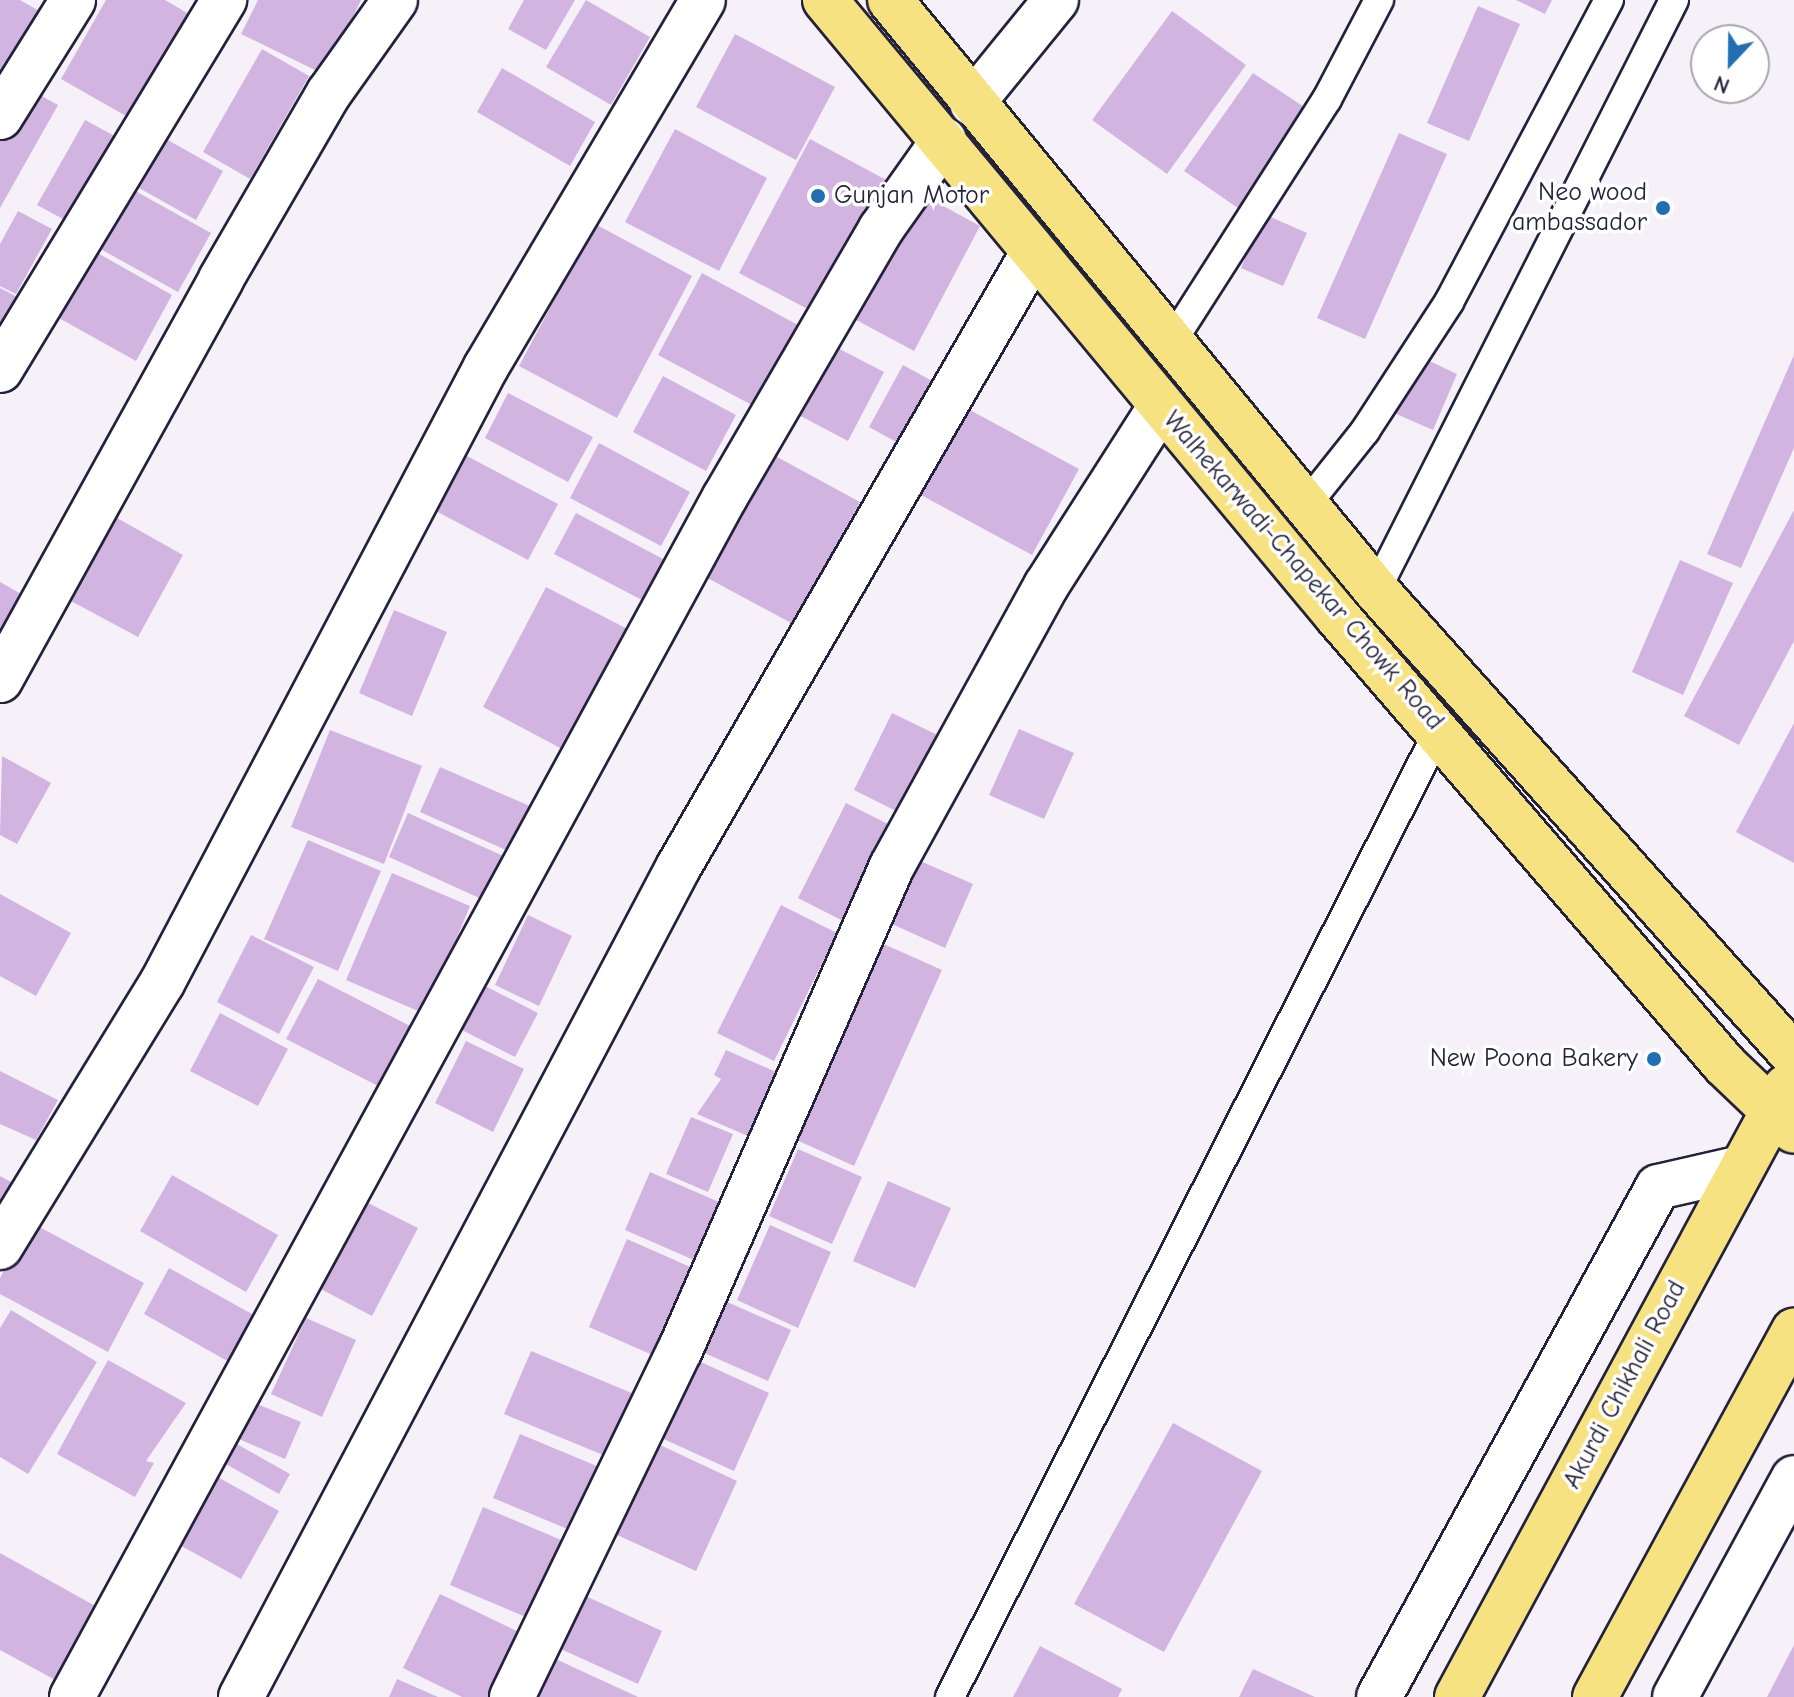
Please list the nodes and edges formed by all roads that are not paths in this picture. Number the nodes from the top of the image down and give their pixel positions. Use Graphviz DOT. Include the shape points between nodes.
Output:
graph roads {
  1 [pos="73,0"];
  2 [pos="224,0"];
  3 [pos="395,0"];
  4 [pos="703,0"];
  5 [pos="825,0"];
  6 [pos="890,0"];
  7 [pos="1056,0"];
  8 [pos="1379,0"];
  9 [pos="1609,0"];
  10 [pos="1674,0"];
  11 [pos="972,103"];
  12 [pos="0,117"];
  13 [pos="944,140"];
  14 [pos="1033,253"];
  15 [pos="1169,346"];
  16 [pos="0,370"];
  17 [pos="1161,406"];
  18 [pos="1306,505"];
  19 [pos="1376,590"];
  20 [pos="0,680"];
  21 [pos="1439,730"];
  22 [pos="1794,1056"];
  23 [pos="1794,1073"];
  24 [pos="1783,1120"];
  25 [pos="1741,1168"];
  26 [pos="0,1247"];
  27 [pos="1794,1331"];
  28 [pos="1794,1478"];
  29 [pos="72,1697"];
  30 [pos="241,1697"];
  31 [pos="512,1697"];
  32 [pos="950,1697"];
  33 [pos="1379,1697"];
  34 [pos="1457,1697"];
  35 [pos="1595,1697"];
  36 [pos="1675,1697"];
  1 -- 12 [label="street"];
  2 -- 16 [label="street"];
  3 -- 20 [label="street" via="329,93 229,265"];
  4 -- 26 [label="street" via="486,367 162,983"];
  5 -- 13 [label="main road, Walhekarwadi-Chapekar Chowk Road"];
  6 -- 11 [label="main road, Walhekarwadi-Chapekar Chowk Road"];
  7 -- 11 [label="street"];
  8 -- 15 [label="lane" via="1327,99"];
  9 -- 18 [label="lane" via="1449,302 1365,431"];
  10 -- 19 [label="lane"];
  11 -- 15 [label="main road, Walhekarwadi-Chapekar Chowk Road"];
  13 -- 14 [label="main road, Walhekarwadi-Chapekar Chowk Road"];
  13 -- 29 [label="street" via="881,229 725,497"];
  14 -- 17 [label="main road, Walhekarwadi-Chapekar Chowk Road"];
  14 -- 30 [label="street" via="679,866"];
  15 -- 18 [label="main road, Walhekarwadi-Chapekar Chowk Road"];
  17 -- 21 [label="main road, Walhekarwadi-Chapekar Chowk Road"];
  17 -- 31 [label="street" via="1046,586 892,866 680,1350"];
  18 -- 19 [label="main road, Walhekarwadi-Chapekar Chowk Road"];
  19 -- 22 [label="main road, Walhekarwadi-Chapekar Chowk Road"];
  21 -- 24 [label="main road, Walhekarwadi-Chapekar Chowk Road" via="1725,1065"];
  21 -- 32 [label="lane"];
  23 -- 24 [label="main road, Akurdi Chikhali Road"];
  24 -- 25 [label="main road, Akurdi Chikhali Road"];
  25 -- 33 [label="street" via="1658,1187"];
  25 -- 34 [label="main road, Akurdi Chikhali Road"];
  27 -- 35 [label="main road"];
  28 -- 36 [label="street"];
}
